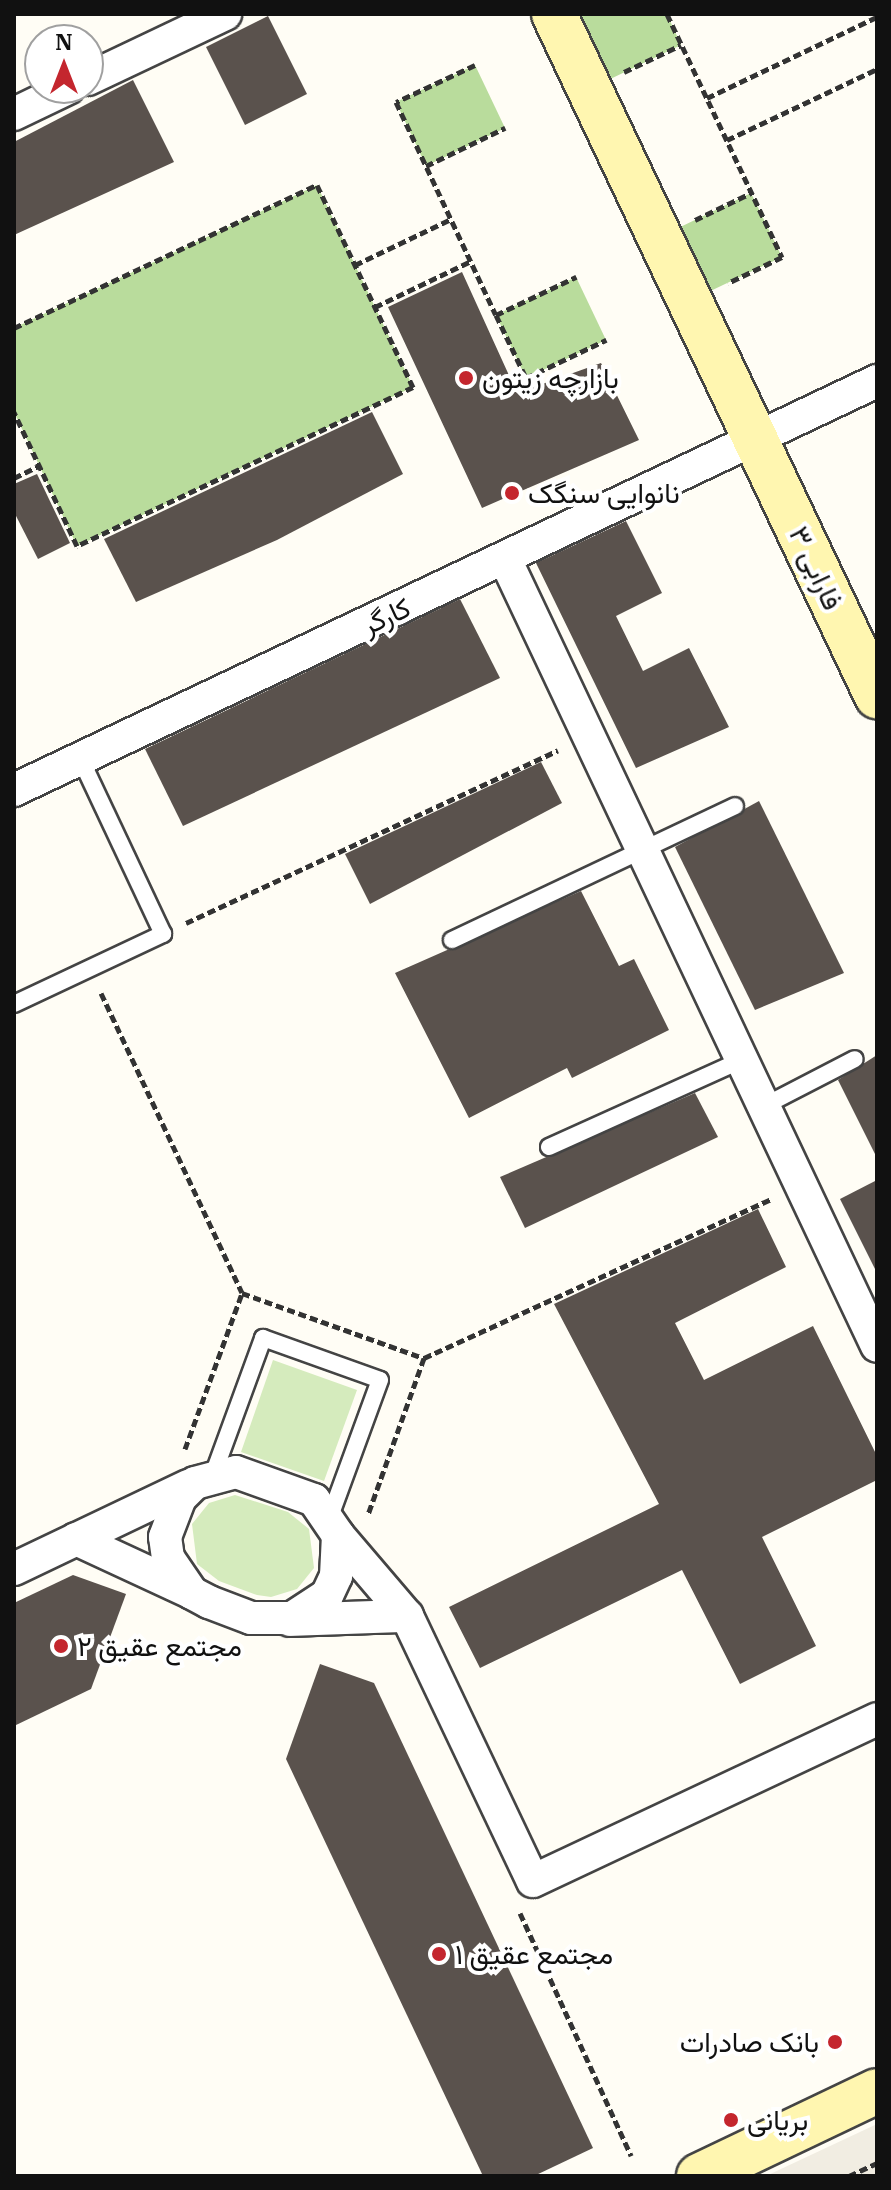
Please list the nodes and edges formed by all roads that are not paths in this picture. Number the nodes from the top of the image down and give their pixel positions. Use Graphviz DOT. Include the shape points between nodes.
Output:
graph roads {
  1 [pos="554,14"];
  2 [pos="215,16"];
  3 [pos="104,71"];
  4 [pos="35,104"];
  5 [pos="14,114"];
  6 [pos="877,381"];
  7 [pos="755,439"];
  8 [pos="506,561"];
  9 [pos="877,696"];
  10 [pos="80,758"];
  11 [pos="14,790"];
  12 [pos="735,806"];
  13 [pos="644,853"];
  14 [pos="452,940"];
  15 [pos="14,1004"];
  16 [pos="855,1059"];
  17 [pos="742,1060"];
  18 [pos="764,1106"];
  19 [pos="549,1147"];
  20 [pos="877,1346"];
  21 [pos="204,1479"];
  22 [pos="334,1526"];
  23 [pos="76,1539"];
  24 [pos="14,1569"];
  25 [pos="192,1593"];
  26 [pos="407,1616"];
  27 [pos="271,1621"];
  28 [pos="877,1719"];
  29 [pos="877,2091"];
  30 [pos="699,2176"];
  1 -- 7 [label="street, فارابی ۳"];
  2 -- 3 [label="street"];
  4 -- 5 [label="street"];
  6 -- 7 [label="street, کارگر"];
  7 -- 8 [label="street, کارگر"];
  7 -- 9 [label="street, فارابی ۳"];
  8 -- 10 [label="street, کارگر"];
  8 -- 13 [label="street"];
  10 -- 11 [label="street, کارگر"];
  10 -- 15 [label="lane" via="163,934"];
  12 -- 13 [label="lane"];
  13 -- 14 [label="lane"];
  13 -- 17 [label="street"];
  16 -- 18 [label="lane"];
  17 -- 18 [label="street"];
  17 -- 19 [label="lane"];
  18 -- 20 [label="street"];
  21 -- 22 [label="street" via="255,1475 297,1490"];
  21 -- 22 [label="lane" via="263,1338 336,1364 380,1380"];
  21 -- 23 [label="street"];
  21 -- 25 [label="street" via="180,1498 165,1537 168,1558"];
  22 -- 26 [label="street"];
  22 -- 27 [label="street" via="336,1576 327,1595 292,1618"];
  23 -- 24 [label="street"];
  23 -- 25 [label="street"];
  25 -- 27 [label="street"];
  26 -- 27 [label="street"];
  26 -- 28 [label="street" via="533,1881"];
  29 -- 30 [label="street"];
}
